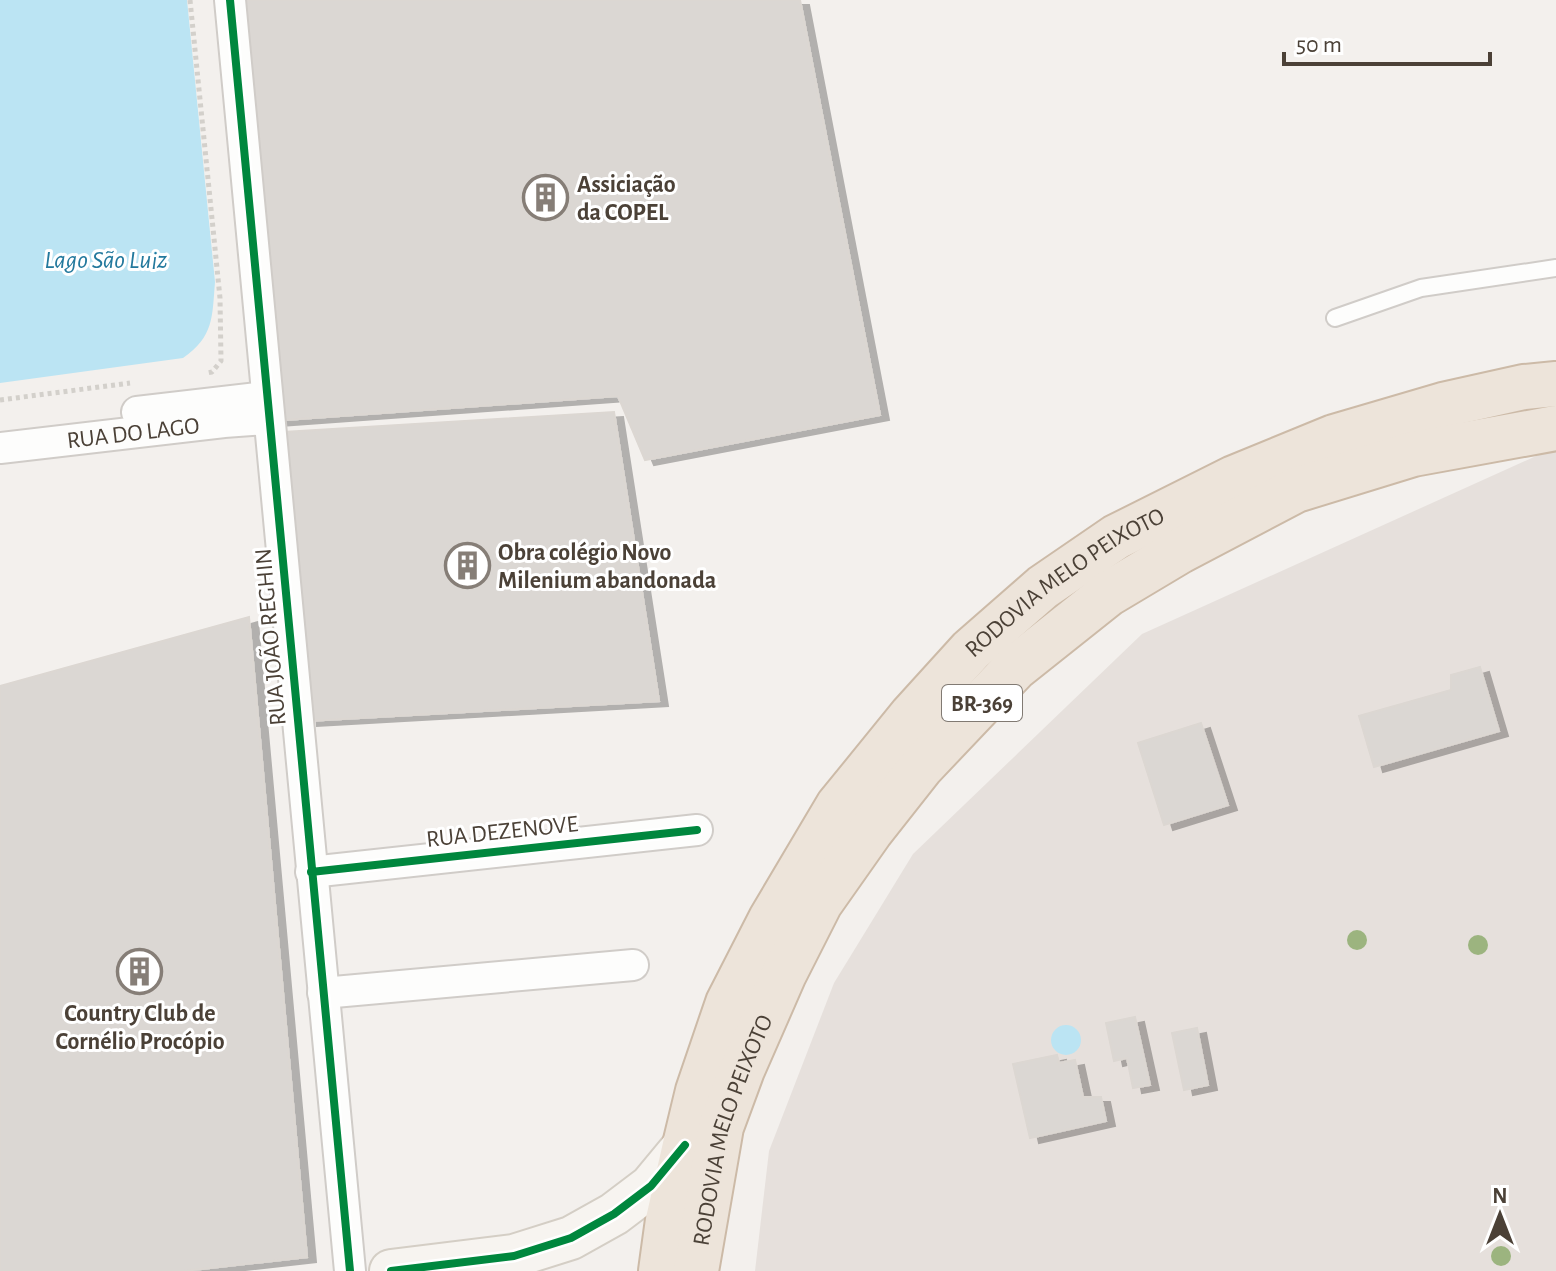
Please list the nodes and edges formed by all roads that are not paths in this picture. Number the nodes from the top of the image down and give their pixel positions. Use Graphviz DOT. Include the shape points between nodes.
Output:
graph roads {
  1 [pos="230,0"];
  2 [pos="1556,268"];
  3 [pos="1335,318"];
  4 [pos="1556,384"];
  5 [pos="267,408"];
  6 [pos="1556,428"];
  7 [pos="0,429"];
  8 [pos="0,448"];
  9 [pos="697,830"];
  10 [pos="311,872"];
  11 [pos="633,965"];
  12 [pos="323,993"];
  13 [pos="685,1145"];
  14 [pos="350,1271"];
  15 [pos="391,1271"];
  16 [pos="661,1271"];
  17 [pos="696,1271"];
  1 -- 5 [label="street, RUA JOÃO REGHIN"];
  2 -- 3 [label="lane" via="1421,288"];
  4 -- 13 [label="highway, RODOVIA MELO PEIXOTO / BR-369" via="1443,405 1334,437 1234,478 1116,537 1043,587 983,639 838,806 771,919 728,1003"];
  5 -- 7 [label="street" via="180,406"];
  5 -- 8 [label="street, RUA DO LAGO" via="224,422"];
  5 -- 10 [label="street, RUA JOÃO REGHIN"];
  6 -- 17 [label="highway, RODOVIA MELO PEIXOTO / BR-369" via="1413,454 1296,490 1108,594 1015,668 922,766 820,903 784,974 721,1127"];
  9 -- 10 [label="street, RUA DEZENOVE"];
  10 -- 12 [label="street, RUA JOÃO REGHIN"];
  11 -- 12 [label="street"];
  12 -- 14 [label="street, RUA JOÃO REGHIN"];
  13 -- 15 [label="street" via="651,1186 571,1238 514,1256"];
  13 -- 16 [label="highway, RODOVIA MELO PEIXOTO / BR-369"];
}
